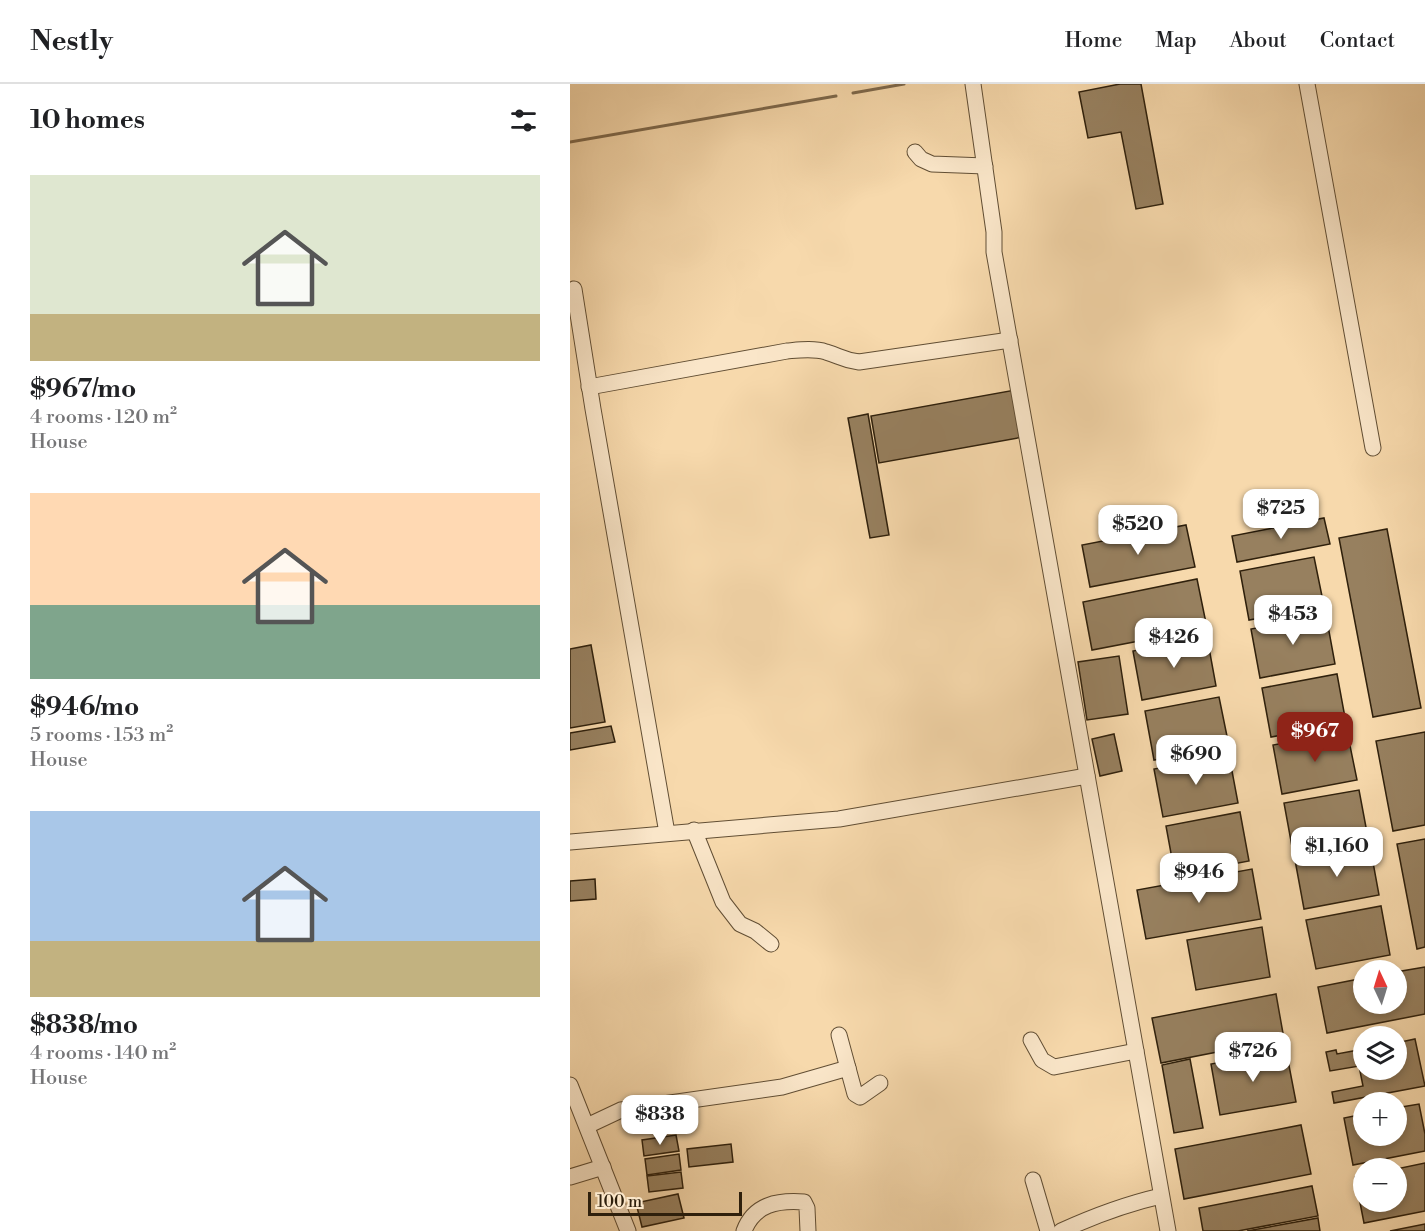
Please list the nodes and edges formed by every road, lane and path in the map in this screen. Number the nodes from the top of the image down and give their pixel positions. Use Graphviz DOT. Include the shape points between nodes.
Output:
graph roads {
  1 [pos="973,84"];
  2 [pos="1308,84"];
  3 [pos="915,152"];
  4 [pos="985,166"];
  5 [pos="574,289"];
  6 [pos="575,333"];
  7 [pos="1010,340"];
  8 [pos="589,387"];
  9 [pos="1373,447"];
  10 [pos="1087,776"];
  11 [pos="694,830"];
  12 [pos="667,833"];
  13 [pos="570,842"];
  14 [pos="771,944"];
  15 [pos="839,1035"];
  16 [pos="1031,1040"];
  17 [pos="1136,1051"];
  18 [pos="848,1068"];
  19 [pos="880,1083"];
  20 [pos="570,1084"];
  21 [pos="587,1126"];
  22 [pos="603,1167"];
  23 [pos="570,1177"];
  24 [pos="1033,1180"];
  25 [pos="1161,1196"];
  26 [pos="628,1231"];
  27 [pos="744,1231"];
  28 [pos="808,1231"];
  29 [pos="1048,1231"];
  30 [pos="1060,1231"];
  31 [pos="1168,1231"];
  1 -- 4 [label="street"];
  2 -- 9 [label="street"];
  3 -- 4 [label="street" via="932,164"];
  4 -- 7 [label="street" via="994,252"];
  5 -- 6 [label="street"];
  6 -- 8 [label="street"];
  7 -- 8 [label="street" via="859,362 826,352 787,351"];
  7 -- 10 [label="street"];
  8 -- 12 [label="street"];
  10 -- 11 [label="street" via="839,819"];
  10 -- 17 [label="street"];
  11 -- 12 [label="street"];
  11 -- 14 [label="street" via="723,902 740,924"];
  12 -- 13 [label="street"];
  15 -- 18 [label="street"];
  16 -- 17 [label="street" via="1041,1060 1054,1067"];
  17 -- 25 [label="street"];
  18 -- 19 [label="street" via="855,1094 860,1096"];
  18 -- 21 [label="street" via="782,1088 621,1110"];
  20 -- 21 [label="street"];
  21 -- 22 [label="street"];
  22 -- 23 [label="street"];
  22 -- 26 [label="street"];
  24 -- 29 [label="street"];
  25 -- 30 [label="street"];
  25 -- 31 [label="street"];
  27 -- 28 [label="street" via="750,1216 764,1206 804,1202"];
}
